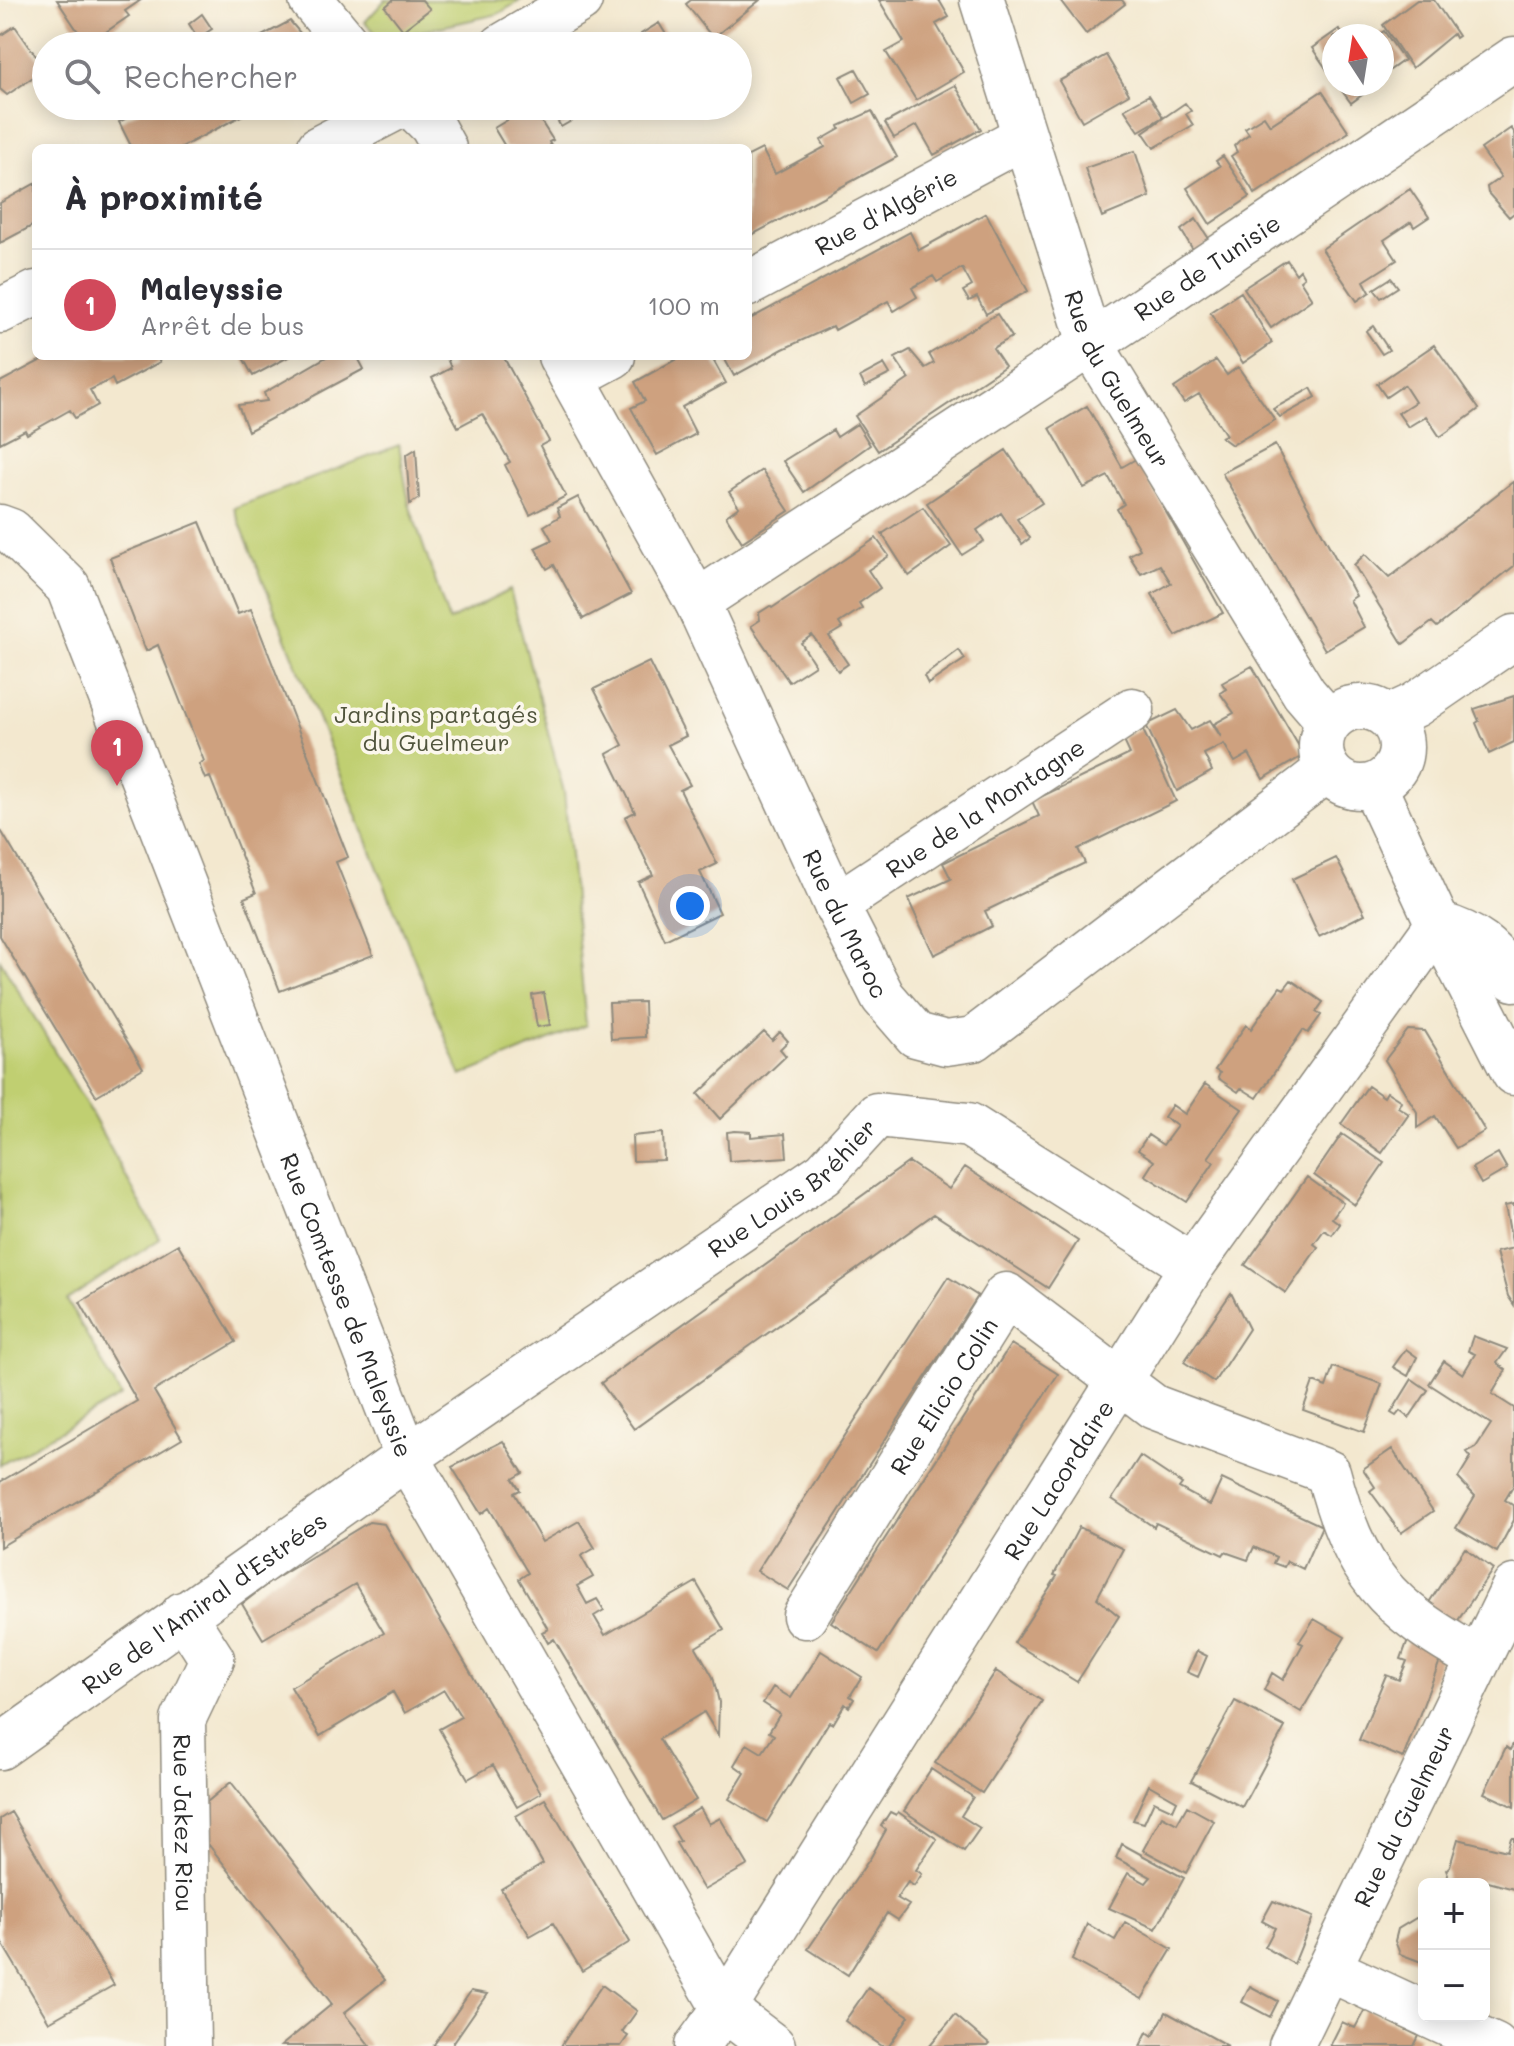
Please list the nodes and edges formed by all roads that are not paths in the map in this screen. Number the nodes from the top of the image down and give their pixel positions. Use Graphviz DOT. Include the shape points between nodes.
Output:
graph roads {
  1 [pos="311,0"];
  2 [pos="580,0"];
  3 [pos="982,0"];
  4 [pos="337,32"];
  5 [pos="526,32"];
  6 [pos="1514,59"];
  7 [pos="373,120"];
  8 [pos="426,120"];
  9 [pos="1023,137"];
  10 [pos="327,144"];
  11 [pos="442,144"];
  12 [pos="752,282"];
  13 [pos="32,295"];
  14 [pos="0,311"];
  15 [pos="1090,343"];
  16 [pos="596,360"];
  17 [pos="566,367"];
  18 [pos="0,527"];
  19 [pos="697,602"];
  20 [pos="1514,637"];
  21 [pos="1132,710"];
  22 [pos="1389,717"];
  23 [pos="1329,722"];
  24 [pos="1327,770"];
  25 [pos="1374,786"];
  26 [pos="836,905"];
  27 [pos="1438,924"];
  28 [pos="1514,979"];
  29 [pos="1514,1073"];
  30 [pos="1192,1266"];
  31 [pos="1119,1382"];
  32 [pos="407,1457"];
  33 [pos="1514,1587"];
  34 [pos="183,1614"];
  35 [pos="805,1616"];
  36 [pos="1477,1658"];
  37 [pos="0,1747"];
  38 [pos="1329,1969"];
  39 [pos="724,2009"];
  40 [pos="1418,2010"];
  41 [pos="1443,2022"];
  42 [pos="188,2046"];
  43 [pos="697,2046"];
  44 [pos="773,2046"];
  45 [pos="1291,2046"];
  46 [pos="1495,2046"];
  1 -- 4 [label="street"];
  2 -- 5 [label="street"];
  3 -- 9 [label="street, Rue du Guelmeur"];
  6 -- 15 [label="street, Rue de Tunisie"];
  7 -- 10 [label="street"];
  8 -- 11 [label="street"];
  9 -- 12 [label="street, Rue d'Algérie"];
  9 -- 15 [label="street, Rue du Guelmeur"];
  13 -- 14 [label="street"];
  15 -- 19 [label="street, Rue de Tunisie"];
  15 -- 23 [label="street, Rue du Guelmeur" via="1304,693"];
  16 -- 17 [label="street"];
  17 -- 19 [label="street, Rue du Maroc"];
  18 -- 32 [label="street, Rue Comtesse de Maleyssie" via="11,531 68,587"];
  19 -- 26 [label="street, Rue du Maroc"];
  20 -- 22 [label="street"];
  21 -- 26 [label="street, Rue de la Montagne"];
  22 -- 23 [label="street" via="1369,707 1347,709"];
  22 -- 25 [label="street" via="1402,742 1396,769"];
  23 -- 24 [label="street" via="1320,746"];
  24 -- 25 [label="street" via="1348,786"];
  24 -- 26 [label="street, Rue du Maroc" via="974,1039 946,1043 916,1035 883,997"];
  25 -- 27 [label="street"];
  27 -- 28 [label="street" via="1469,933"];
  27 -- 29 [label="street"];
  27 -- 30 [label="street, Rue Lacordaire"];
  30 -- 31 [label="street, Rue Lacordaire"];
  30 -- 32 [label="street, Rue Louis Bréhier" via="969,1125 877,1115 824,1173"];
  31 -- 35 [label="street, Rue Elicio Colin" via="1006,1295"];
  31 -- 36 [label="street" via="1154,1407 1328,1472 1340,1518 1360,1561 1388,1599 1430,1632"];
  31 -- 39 [label="street, Rue Lacordaire"];
  32 -- 34 [label="street, Rue de l'Amiral d'Estrées"];
  32 -- 39 [label="street, Rue Comtesse de Maleyssie"];
  33 -- 36 [label="street, Rue du Guelmeur"];
  34 -- 37 [label="street, Rue de l'Amiral d'Estrées"];
  34 -- 42 [label="street, Rue Jakez Riou" via="212,1659 183,1720"];
  36 -- 38 [label="street, Rue du Guelmeur"];
  38 -- 40 [label="street"];
  38 -- 45 [label="street, Rue du Guelmeur"];
  39 -- 43 [label="street, Rue Lacordaire"];
  39 -- 44 [label="street, Rue Comtesse de Maleyssie"];
  41 -- 46 [label="street"];
}
